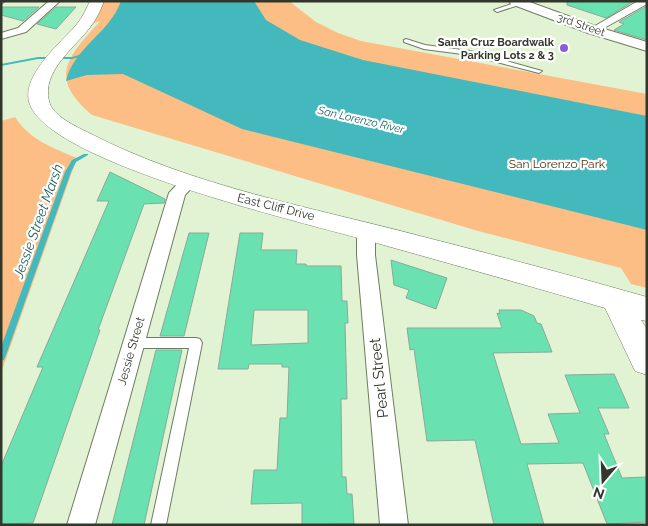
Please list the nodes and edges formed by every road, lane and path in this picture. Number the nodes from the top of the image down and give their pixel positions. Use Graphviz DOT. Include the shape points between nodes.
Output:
graph roads {
  1 [pos="56,1"];
  2 [pos="96,1"];
  3 [pos="645,1"];
  4 [pos="518,2"];
  5 [pos="497,10"];
  6 [pos="1,24"];
  7 [pos="22,30"];
  8 [pos="593,30"];
  9 [pos="1,36"];
  10 [pos="406,41"];
  11 [pos="647,48"];
  12 [pos="539,71"];
  13 [pos="189,182"];
  14 [pos="366,230"];
  15 [pos="615,300"];
  16 [pos="647,309"];
  17 [pos="133,343"];
  18 [pos="647,361"];
  19 [pos="80,525"];
  20 [pos="158,525"];
  21 [pos="394,525"];
  1 -- 7 [label="street"];
  2 -- 13 [label="main road, East Cliff Drive" via="86,21 44,72 38,96 43,112 64,130"];
  3 -- 8 [label="street"];
  4 -- 5 [label="lane"];
  4 -- 8 [label="street, 3rd Street"];
  6 -- 7 [label="street"];
  7 -- 9 [label="street"];
  8 -- 11 [label="street, 3rd Street"];
  10 -- 12 [label="lane"];
  13 -- 14 [label="main road, East Cliff Drive" via="245,200"];
  13 -- 17 [label="street, Jessie Street" via="177,193"];
  14 -- 15 [label="main road, East Cliff Drive"];
  14 -- 21 [label="street, Pearl Street"];
  15 -- 16 [label="main road, East Cliff Drive"];
  15 -- 18 [label="main road"];
  17 -- 19 [label="street, Jessie Street"];
  17 -- 20 [label="lane" via="196,343"];
}
